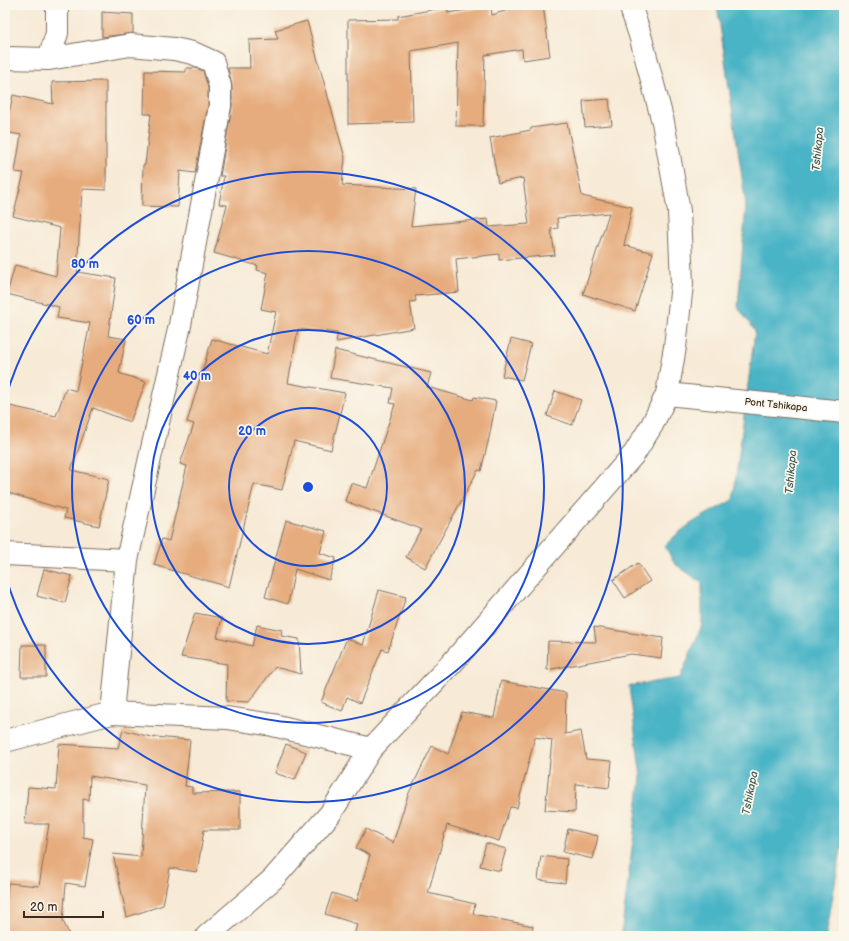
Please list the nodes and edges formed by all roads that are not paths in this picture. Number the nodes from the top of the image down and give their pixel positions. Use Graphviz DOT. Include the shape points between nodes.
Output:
graph roads {
  1 [pos="57,5"];
  2 [pos="630,5"];
  3 [pos="5,58"];
  4 [pos="49,58"];
  5 [pos="667,394"];
  6 [pos="844,412"];
  7 [pos="5,554"];
  8 [pos="127,560"];
  9 [pos="112,713"];
  10 [pos="5,741"];
  11 [pos="371,749"];
  12 [pos="207,936"];
  1 -- 4 [label="main road" via="57,33"];
  2 -- 5 [label="main road" via="663,122 679,211 682,284"];
  3 -- 4 [label="main road"];
  4 -- 8 [label="main road" via="130,45 174,49 193,53 213,62 220,86 214,146 180,325"];
  5 -- 6 [label="main road, Pont Tshikapa"];
  5 -- 11 [label="main road" via="634,454 452,663"];
  7 -- 8 [label="main road"];
  8 -- 9 [label="main road"];
  9 -- 10 [label="main road"];
  9 -- 11 [label="main road" via="227,718 273,725"];
  11 -- 12 [label="main road" via="330,814 273,879"];
}
